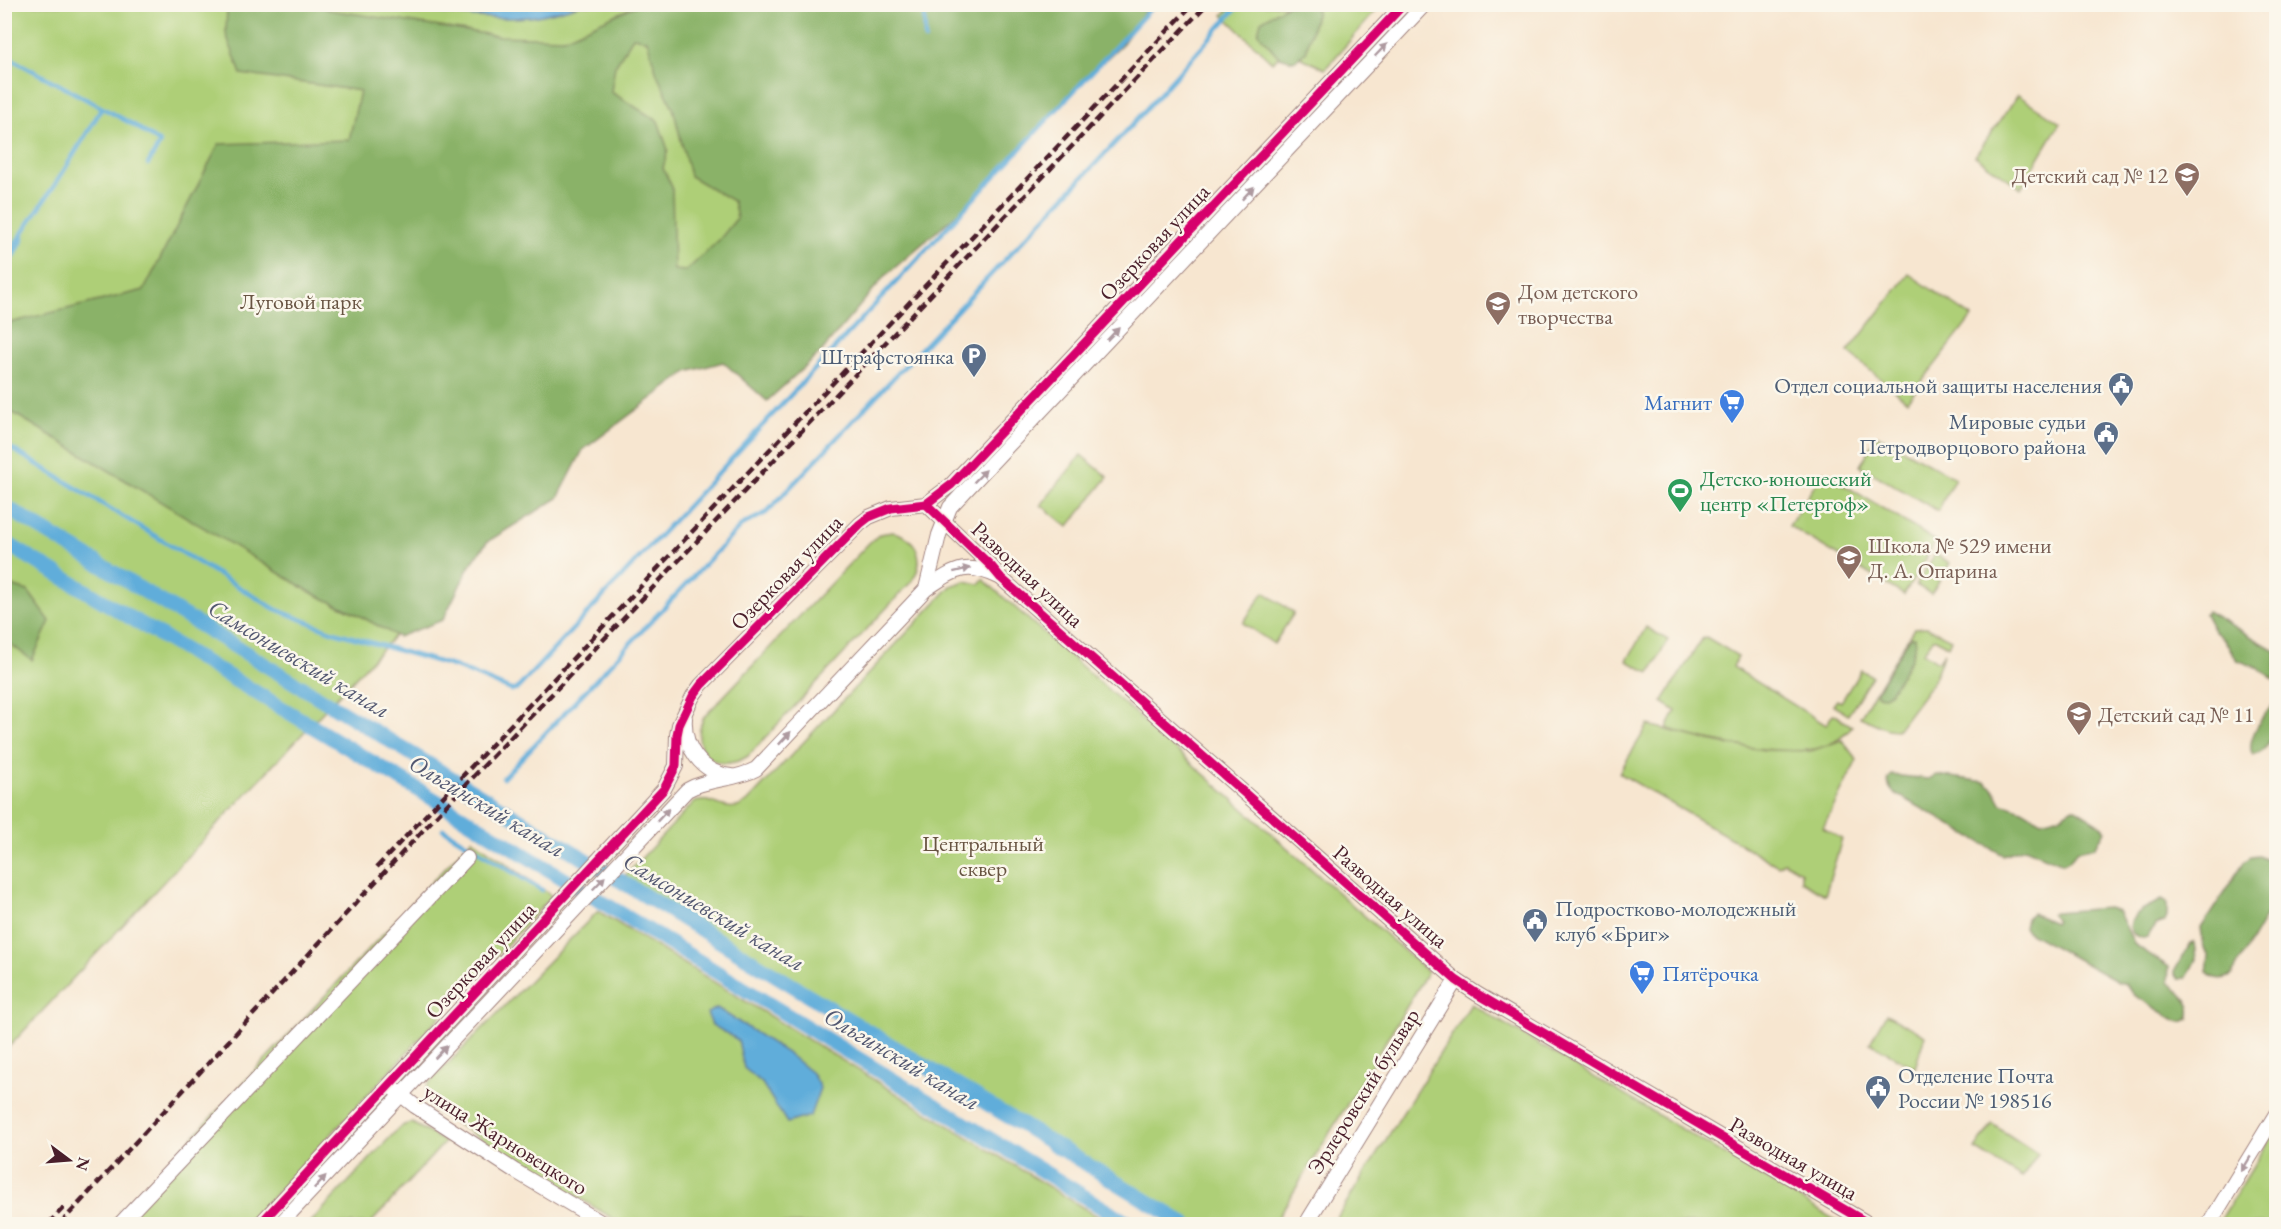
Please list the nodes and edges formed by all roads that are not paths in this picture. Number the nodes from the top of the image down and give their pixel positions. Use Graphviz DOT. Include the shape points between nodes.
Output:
graph roads {
  1 [pos="1404,4"];
  2 [pos="1425,4"];
  3 [pos="926,504"];
  4 [pos="944,521"];
  5 [pos="1001,578"];
  6 [pos="926,589"];
  7 [pos="686,710"];
  8 [pos="741,777"];
  9 [pos="467,858"];
  10 [pos="1456,980"];
  11 [pos="389,1085"];
  12 [pos="400,1095"];
  13 [pos="2277,1114"];
  14 [pos="120,1224"];
  15 [pos="260,1224"];
  16 [pos="280,1224"];
  17 [pos="604,1224"];
  18 [pos="1306,1224"];
  19 [pos="1869,1224"];
  20 [pos="2209,1224"];
  1 -- 3 [label="street, Озерковая улица" via="959,477"];
  4 -- 2 [label="street, Озерковая улица, one-way" via="957,499"];
  3 -- 4 [label="street, Разводная улица"];
  3 -- 7 [label="street, Озерковая улица" via="891,508 869,517 851,531 702,685"];
  4 -- 5 [label="street, Разводная улица"];
  4 -- 6 [label="street, Озерковая улица"];
  6 -- 5 [label="street, Озерковая улица, one-way" via="967,567"];
  5 -- 10 [label="street, Разводная улица"];
  8 -- 6 [label="street, Озерковая улица, one-way" via="756,769"];
  7 -- 8 [label="street" via="687,740 696,759 721,775"];
  7 -- 11 [label="street, Озерковая улица" via="677,735 674,773 664,789"];
  12 -- 8 [label="street, Озерковая улица, one-way" via="687,790 703,783"];
  9 -- 14 [label="street"];
  10 -- 18 [label="street, Эрлеровский бульвар"];
  10 -- 19 [label="street, Разводная улица"];
  11 -- 12 [label="street, улица Жарновецкого"];
  11 -- 15 [label="street, Озерковая улица"];
  16 -- 12 [label="street, Озерковая улица, one-way"];
  12 -- 17 [label="street, улица Жарновецкого"];
  13 -- 20 [label="street, one-way"];
}
